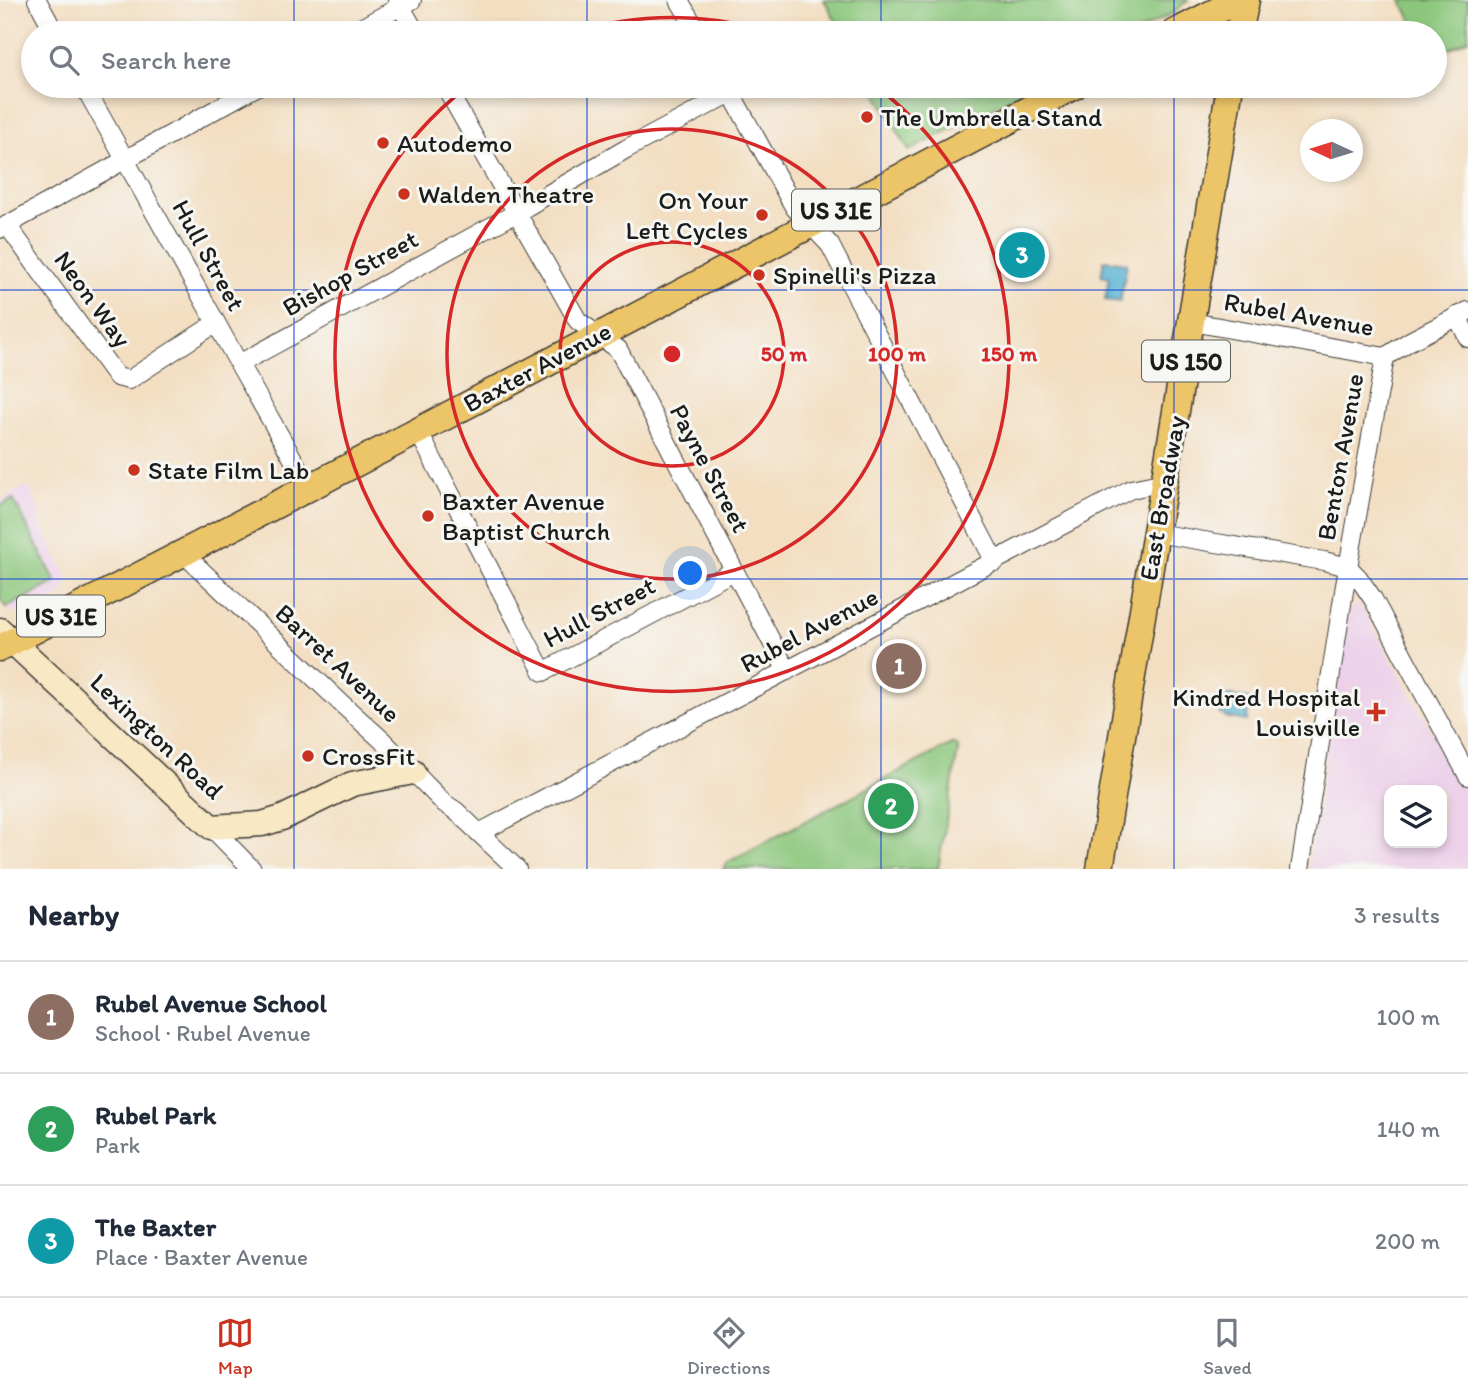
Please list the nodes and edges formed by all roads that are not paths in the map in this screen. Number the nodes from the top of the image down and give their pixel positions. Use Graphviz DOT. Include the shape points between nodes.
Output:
graph roads {
  1 [pos="37,0"];
  2 [pos="679,0"];
  3 [pos="1238,0"];
  4 [pos="1246,0"];
  5 [pos="403,2"];
  6 [pos="48,21"];
  7 [pos="372,21"];
  8 [pos="411,21"];
  9 [pos="691,21"];
  10 [pos="1197,21"];
  11 [pos="1241,21"];
  12 [pos="91,98"];
  13 [pos="236,98"];
  14 [pos="452,98"];
  15 [pos="716,98"];
  16 [pos="739,98"];
  17 [pos="1051,98"];
  18 [pos="1228,98"];
  19 [pos="125,160"];
  20 [pos="516,213"];
  21 [pos="811,224"];
  22 [pos="4,227"];
  23 [pos="1462,314"];
  24 [pos="1192,322"];
  25 [pos="216,323"];
  26 [pos="598,335"];
  27 [pos="1468,338"];
  28 [pos="1385,356"];
  29 [pos="239,364"];
  30 [pos="418,431"];
  31 [pos="1165,482"];
  32 [pos="309,486"];
  33 [pos="1156,533"];
  34 [pos="183,553"];
  35 [pos="995,562"];
  36 [pos="1348,567"];
  37 [pos="734,571"];
  38 [pos="4,640"];
  39 [pos="787,671"];
  40 [pos="1461,750"];
  41 [pos="413,772"];
  42 [pos="1468,776"];
  43 [pos="211,827"];
  44 [pos="479,833"];
  45 [pos="252,869"];
  46 [pos="517,869"];
  47 [pos="1100,869"];
  48 [pos="1300,869"];
  1 -- 6 [label="street"];
  2 -- 9 [label="street"];
  3 -- 10 [label="main road"];
  4 -- 11 [label="main road"];
  5 -- 7 [label="street"];
  5 -- 8 [label="street"];
  12 -- 19 [label="street, Hull Street"];
  13 -- 19 [label="street"];
  14 -- 20 [label="street, Payne Street"];
  15 -- 20 [label="street, Bishop Street"];
  16 -- 21 [label="street" via="794,207"];
  17 -- 21 [label="main road, Baxter Avenue / US 31E"];
  18 -- 24 [label="main road, East Broadway / US 150"];
  19 -- 22 [label="street"];
  19 -- 25 [label="street, Hull Street"];
  20 -- 26 [label="street, Payne Street" via="578,321"];
  20 -- 29 [label="street, Bishop Street"];
  21 -- 26 [label="main road, Baxter Avenue / US 31E"];
  21 -- 35 [label="street" via="830,245"];
  22 -- 25 [label="street, Neon Way" via="117,377 129,380"];
  23 -- 27 [label="street"];
  23 -- 28 [label="street, Rubel Avenue"];
  24 -- 28 [label="street, Rubel Avenue"];
  24 -- 31 [label="main road, East Broadway / US 150"];
  25 -- 29 [label="street, Hull Street"];
  26 -- 30 [label="main road, Baxter Avenue / US 31E"];
  26 -- 37 [label="street, Payne Street" via="618,349"];
  28 -- 36 [label="street, Benton Avenue"];
  29 -- 32 [label="street, Hull Street"];
  30 -- 32 [label="main road, Baxter Avenue / US 31E"];
  30 -- 37 [label="street, Hull Street" via="543,671"];
  31 -- 33 [label="main road, East Broadway / US 150"];
  31 -- 35 [label="street, Rubel Avenue" via="1131,489"];
  32 -- 34 [label="main road, Baxter Avenue / US 31E"];
  33 -- 36 [label="street"];
  33 -- 47 [label="main road, East Broadway / US 150"];
  34 -- 38 [label="main road, Baxter Avenue / US 31E"];
  34 -- 41 [label="street, Barret Avenue"];
  35 -- 39 [label="street, Rubel Avenue"];
  36 -- 40 [label="street" via="1373,599"];
  36 -- 48 [label="street, Benton Avenue"];
  37 -- 39 [label="street, Payne Street"];
  38 -- 43 [label="main road, Lexington Road"];
  39 -- 44 [label="street, Rubel Avenue"];
  40 -- 42 [label="street"];
  41 -- 43 [label="main road, Lexington Road" via="352,784 262,824"];
  41 -- 44 [label="street, Barret Avenue"];
  43 -- 45 [label="street"];
  44 -- 46 [label="street, Barret Avenue"];
}
